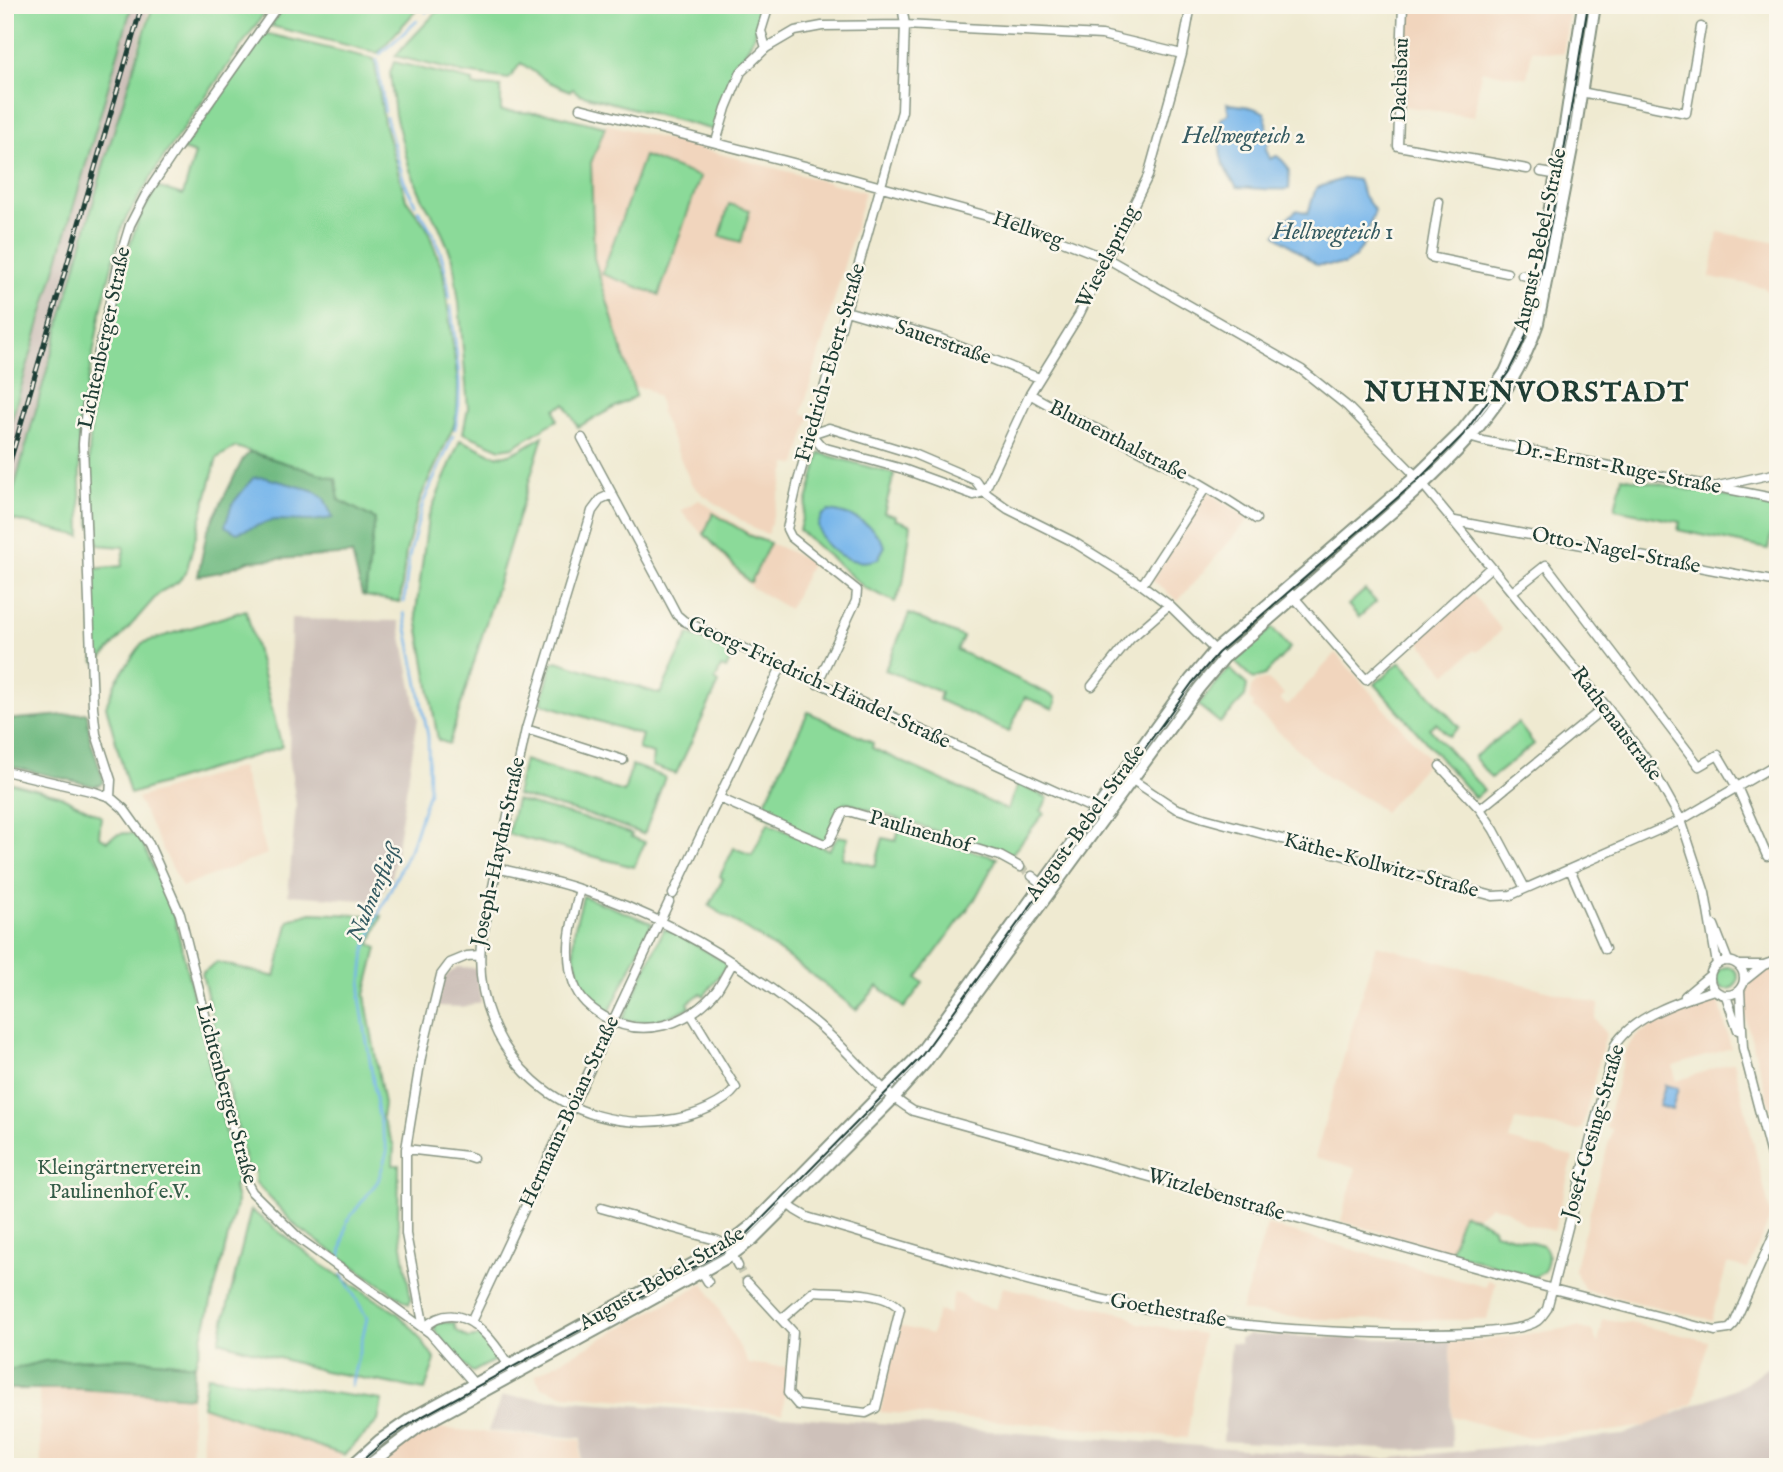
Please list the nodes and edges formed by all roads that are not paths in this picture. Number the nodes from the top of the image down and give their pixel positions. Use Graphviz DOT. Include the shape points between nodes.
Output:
graph roads {
  1 [pos="278,5"];
  2 [pos="769,5"];
  3 [pos="902,5"];
  4 [pos="1191,5"];
  5 [pos="1403,5"];
  6 [pos="1583,5"];
  7 [pos="1595,5"];
  8 [pos="905,25"];
  9 [pos="1701,27"];
  10 [pos="766,48"];
  11 [pos="1182,54"];
  12 [pos="1576,91"];
  13 [pos="580,108"];
  14 [pos="716,142"];
  15 [pos="1527,169"];
  16 [pos="1541,172"];
  17 [pos="1562,175"];
  18 [pos="880,186"];
  19 [pos="1439,202"];
  20 [pos="1778,208"];
  21 [pos="1778,237"];
  22 [pos="1108,259"];
  23 [pos="1507,272"];
  24 [pos="1522,275"];
  25 [pos="1542,279"];
  26 [pos="846,311"];
  27 [pos="1040,378"];
  28 [pos="1030,394"];
  29 [pos="1460,433"];
  30 [pos="811,434"];
  31 [pos="582,438"];
  32 [pos="1471,438"];
  33 [pos="1778,470"];
  34 [pos="1420,480"];
  35 [pos="1206,486"];
  36 [pos="1715,487"];
  37 [pos="984,492"];
  38 [pos="612,494"];
  39 [pos="1778,499"];
  40 [pos="1256,519"];
  41 [pos="1455,520"];
  42 [pos="1491,567"];
  43 [pos="1778,582"];
  44 [pos="1143,585"];
  45 [pos="1286,588"];
  46 [pos="1512,592"];
  47 [pos="1294,598"];
  48 [pos="1169,605"];
  49 [pos="1215,650"];
  50 [pos="1224,658"];
  51 [pos="781,667"];
  52 [pos="817,684"];
  53 [pos="1092,687"];
  54 [pos="1606,706"];
  55 [pos="526,729"];
  56 [pos="623,760"];
  57 [pos="1778,763"];
  58 [pos="1440,766"];
  59 [pos="5,771"];
  60 [pos="1122,773"];
  61 [pos="1133,780"];
  62 [pos="1738,789"];
  63 [pos="110,797"];
  64 [pos="719,798"];
  65 [pos="1480,809"];
  66 [pos="1102,813"];
  67 [pos="1681,820"];
  68 [pos="1778,848"];
  69 [pos="1020,867"];
  70 [pos="496,868"];
  71 [pos="1570,869"];
  72 [pos="1031,876"];
  73 [pos="1047,887"];
  74 [pos="1525,888"];
  75 [pos="580,889"];
  76 [pos="1708,909"];
  77 [pos="660,921"];
  78 [pos="1605,949"];
  79 [pos="480,955"];
  80 [pos="1778,960"];
  81 [pos="1728,961"];
  82 [pos="733,962"];
  83 [pos="1717,964"];
  84 [pos="1738,965"];
  85 [pos="1764,965"];
  86 [pos="1710,975"];
  87 [pos="1744,981"];
  88 [pos="1714,990"];
  89 [pos="1740,990"];
  90 [pos="1726,996"];
  91 [pos="1674,1004"];
  92 [pos="691,1014"];
  93 [pos="613,1022"];
  94 [pos="1741,1036"];
  95 [pos="889,1094"];
  96 [pos="573,1107"];
  97 [pos="406,1149"];
  98 [pos="473,1158"];
  99 [pos="1778,1182"];
  100 [pos="784,1200"];
  101 [pos="601,1208"];
  102 [pos="1778,1226"];
  103 [pos="730,1250"];
  104 [pos="738,1266"];
  105 [pos="747,1282"];
  106 [pos="1553,1289"];
  107 [pos="783,1318"];
  108 [pos="471,1322"];
  109 [pos="424,1328"];
  110 [pos="512,1371"];
  111 [pos="478,1388"];
  112 [pos="350,1467"];
  113 [pos="366,1467"];
  1 -- 63 [label="street, Lichtenberger Straße" via="175,151 130,225 86,408 83,444 93,707 96,734 111,780"];
  2 -- 10 [label="street" via="761,30"];
  3 -- 8 [label="street, Friedrich-Ebert-Straße"];
  4 -- 11 [label="street, Wieselspring"];
  5 -- 15 [label="street, Dachsbau" via="1398,146"];
  6 -- 12 [label="street, August-Bebel-Straße"];
  7 -- 12 [label="street, August-Bebel-Straße"];
  8 -- 10 [label="street" via="822,26 795,31"];
  8 -- 11 [label="street" via="1102,35"];
  8 -- 18 [label="street, Friedrich-Ebert-Straße" via="902,111"];
  9 -- 12 [label="street" via="1686,113"];
  10 -- 14 [label="street" via="741,72"];
  11 -- 22 [label="street, Wieselspring" via="1148,176"];
  12 -- 17 [label="street, August-Bebel-Straße"];
  13 -- 14 [label="street, Hellweg"];
  14 -- 18 [label="street, Hellweg"];
  16 -- 17 [label="street"];
  17 -- 25 [label="street, August-Bebel-Straße"];
  18 -- 22 [label="street, Hellweg" via="1020,225"];
  18 -- 26 [label="street, Friedrich-Ebert-Straße"];
  19 -- 23 [label="street" via="1430,257"];
  20 -- 21 [label="street" via="1774,229"];
  22 -- 27 [label="street, Wieselspring"];
  22 -- 34 [label="street, Hellweg" via="1302,370 1347,407"];
  24 -- 25 [label="street"];
  25 -- 29 [label="street, August-Bebel-Straße" via="1505,372"];
  25 -- 32 [label="street, August-Bebel-Straße" via="1538,323 1530,347"];
  26 -- 27 [label="street, Sauerstraße" via="939,338"];
  26 -- 30 [label="street, Friedrich-Ebert-Straße"];
  27 -- 28 [label="street, Wieselspring"];
  28 -- 35 [label="street, Blumenthalstraße"];
  28 -- 37 [label="street, Wieselspring"];
  29 -- 32 [label="street, Dr.-Ernst-Ruge-Straße"];
  29 -- 34 [label="street, August-Bebel-Straße"];
  30 -- 37 [label="street" via="822,447 974,495"];
  30 -- 37 [label="street" via="829,428 902,450 975,480"];
  30 -- 52 [label="street, Friedrich-Ebert-Straße" via="787,529 857,590"];
  31 -- 38 [label="street, Georg-Friedrich-Händel-Straße"];
  32 -- 34 [label="street, August-Bebel-Straße"];
  32 -- 36 [label="street, Dr.-Ernst-Ruge-Straße"];
  33 -- 36 [label="street"];
  34 -- 41 [label="street, Rathenaustraße"];
  34 -- 45 [label="street, August-Bebel-Straße"];
  34 -- 47 [label="street, August-Bebel-Straße"];
  35 -- 40 [label="street, Blumenthalstraße"];
  35 -- 44 [label="street, Blumenthalstraße"];
  36 -- 39 [label="street, Dr.-Ernst-Ruge-Straße"];
  37 -- 44 [label="street"];
  38 -- 51 [label="street, Georg-Friedrich-Händel-Straße" via="677,615 691,626"];
  38 -- 55 [label="street, Joseph-Haydn-Straße" via="592,511"];
  41 -- 42 [label="street, Rathenaustraße"];
  41 -- 43 [label="street, Otto-Nagel-Straße"];
  42 -- 46 [label="street, Rathenaustraße"];
  42 -- 47 [label="street" via="1366,680"];
  44 -- 48 [label="street"];
  45 -- 47 [label="street"];
  45 -- 49 [label="street, August-Bebel-Straße"];
  46 -- 54 [label="street, Rathenaustraße"];
  46 -- 62 [label="street, Rathenaustraße" via="1546,565 1699,766 1718,755"];
  47 -- 50 [label="street, August-Bebel-Straße"];
  48 -- 49 [label="street"];
  48 -- 53 [label="street" via="1130,639"];
  49 -- 50 [label="street"];
  49 -- 60 [label="street, August-Bebel-Straße"];
  50 -- 61 [label="street, August-Bebel-Straße"];
  51 -- 52 [label="street, Georg-Friedrich-Händel-Straße"];
  51 -- 64 [label="street, Hermann-Boian-Straße"];
  52 -- 66 [label="street, Georg-Friedrich-Händel-Straße"];
  54 -- 65 [label="street"];
  54 -- 67 [label="street, Rathenaustraße" via="1649,764"];
  55 -- 56 [label="street"];
  55 -- 70 [label="street, Joseph-Haydn-Straße"];
  57 -- 62 [label="street, Käthe-Kollwitz-Straße"];
  58 -- 65 [label="street"];
  59 -- 63 [label="street"];
  60 -- 61 [label="street, Käthe-Kollwitz-Straße"];
  60 -- 66 [label="street, August-Bebel-Straße"];
  61 -- 66 [label="street, August-Bebel-Straße"];
  61 -- 74 [label="street, Käthe-Kollwitz-Straße" via="1175,808 1204,818 1493,896"];
  62 -- 67 [label="street, Käthe-Kollwitz-Straße"];
  62 -- 68 [label="street" via="1767,856"];
  63 -- 109 [label="street, Lichtenberger Straße" via="149,844 180,914 247,1183 301,1240"];
  64 -- 69 [label="street, Paulinenhof" via="824,844 848,811 1000,856"];
  64 -- 77 [label="street, Hermann-Boian-Straße"];
  65 -- 74 [label="street"];
  66 -- 73 [label="street, August-Bebel-Straße"];
  67 -- 71 [label="street, Käthe-Kollwitz-Straße"];
  67 -- 76 [label="street, Rathenaustraße"];
  70 -- 75 [label="street, Witzlebenstraße"];
  70 -- 79 [label="street, Joseph-Haydn-Straße"];
  71 -- 74 [label="street, Käthe-Kollwitz-Straße"];
  71 -- 78 [label="street"];
  72 -- 73 [label="street"];
  73 -- 95 [label="street, August-Bebel-Straße" via="925,1063"];
  75 -- 77 [label="street, Witzlebenstraße"];
  75 -- 93 [label="street" via="569,943 574,985 590,1008"];
  76 -- 81 [label="street, Rathenaustraße"];
  76 -- 83 [label="street, Rathenaustraße"];
  77 -- 82 [label="street, Witzlebenstraße"];
  77 -- 93 [label="street, Hermann-Boian-Straße"];
  79 -- 96 [label="street" via="486,1003 503,1045 527,1075"];
  79 -- 97 [label="street, Joseph-Haydn-Straße" via="450,963 441,975"];
  80 -- 85 [label="street"];
  81 -- 83 [label="street"];
  81 -- 84 [label="street"];
  82 -- 92 [label="street" via="717,989"];
  82 -- 95 [label="street, Witzlebenstraße" via="825,1030"];
  83 -- 86 [label="street"];
  84 -- 85 [label="street"];
  84 -- 87 [label="street"];
  85 -- 87 [label="street"];
  86 -- 88 [label="street"];
  86 -- 91 [label="street, Josef-Gesing-Straße"];
  87 -- 89 [label="street"];
  88 -- 90 [label="street"];
  88 -- 91 [label="street, Josef-Gesing-Straße"];
  89 -- 90 [label="street"];
  89 -- 94 [label="street"];
  90 -- 94 [label="street"];
  91 -- 106 [label="street, Josef-Gesing-Straße" via="1636,1023 1615,1045"];
  92 -- 93 [label="street" via="652,1028"];
  92 -- 96 [label="street" via="736,1088 731,1095 704,1110 659,1122 627,1122"];
  93 -- 96 [label="street, Hermann-Boian-Straße"];
  94 -- 99 [label="street"];
  95 -- 100 [label="street, August-Bebel-Straße"];
  95 -- 106 [label="street, Witzlebenstraße" via="914,1111"];
  96 -- 108 [label="street, Hermann-Boian-Straße"];
  97 -- 98 [label="street"];
  97 -- 109 [label="street, Joseph-Haydn-Straße" via="406,1234"];
  100 -- 103 [label="street, August-Bebel-Straße" via="753,1239"];
  100 -- 106 [label="street, Goethestraße" via="807,1217 1053,1288 1247,1325 1454,1335 1505,1330 1536,1322 1547,1309"];
  101 -- 103 [label="street"];
  102 -- 106 [label="street, Witzlebenstraße" via="1729,1329 1714,1331"];
  103 -- 104 [label="street"];
  103 -- 110 [label="street, August-Bebel-Straße"];
  103 -- 110 [label="street, August-Bebel-Straße" via="705,1277"];
  105 -- 107 [label="street"];
  107 -- 107 [label="street" via="793,1332 788,1393 798,1405 866,1413 876,1408 900,1309 895,1302 814,1291"];
  108 -- 109 [label="street" via="435,1318"];
  108 -- 110 [label="street" via="493,1339"];
  109 -- 111 [label="street, Lichtenberger Straße"];
  110 -- 111 [label="street, August-Bebel-Straße"];
  111 -- 112 [label="street, August-Bebel-Straße" via="410,1419"];
  111 -- 113 [label="street, August-Bebel-Straße"];
}
